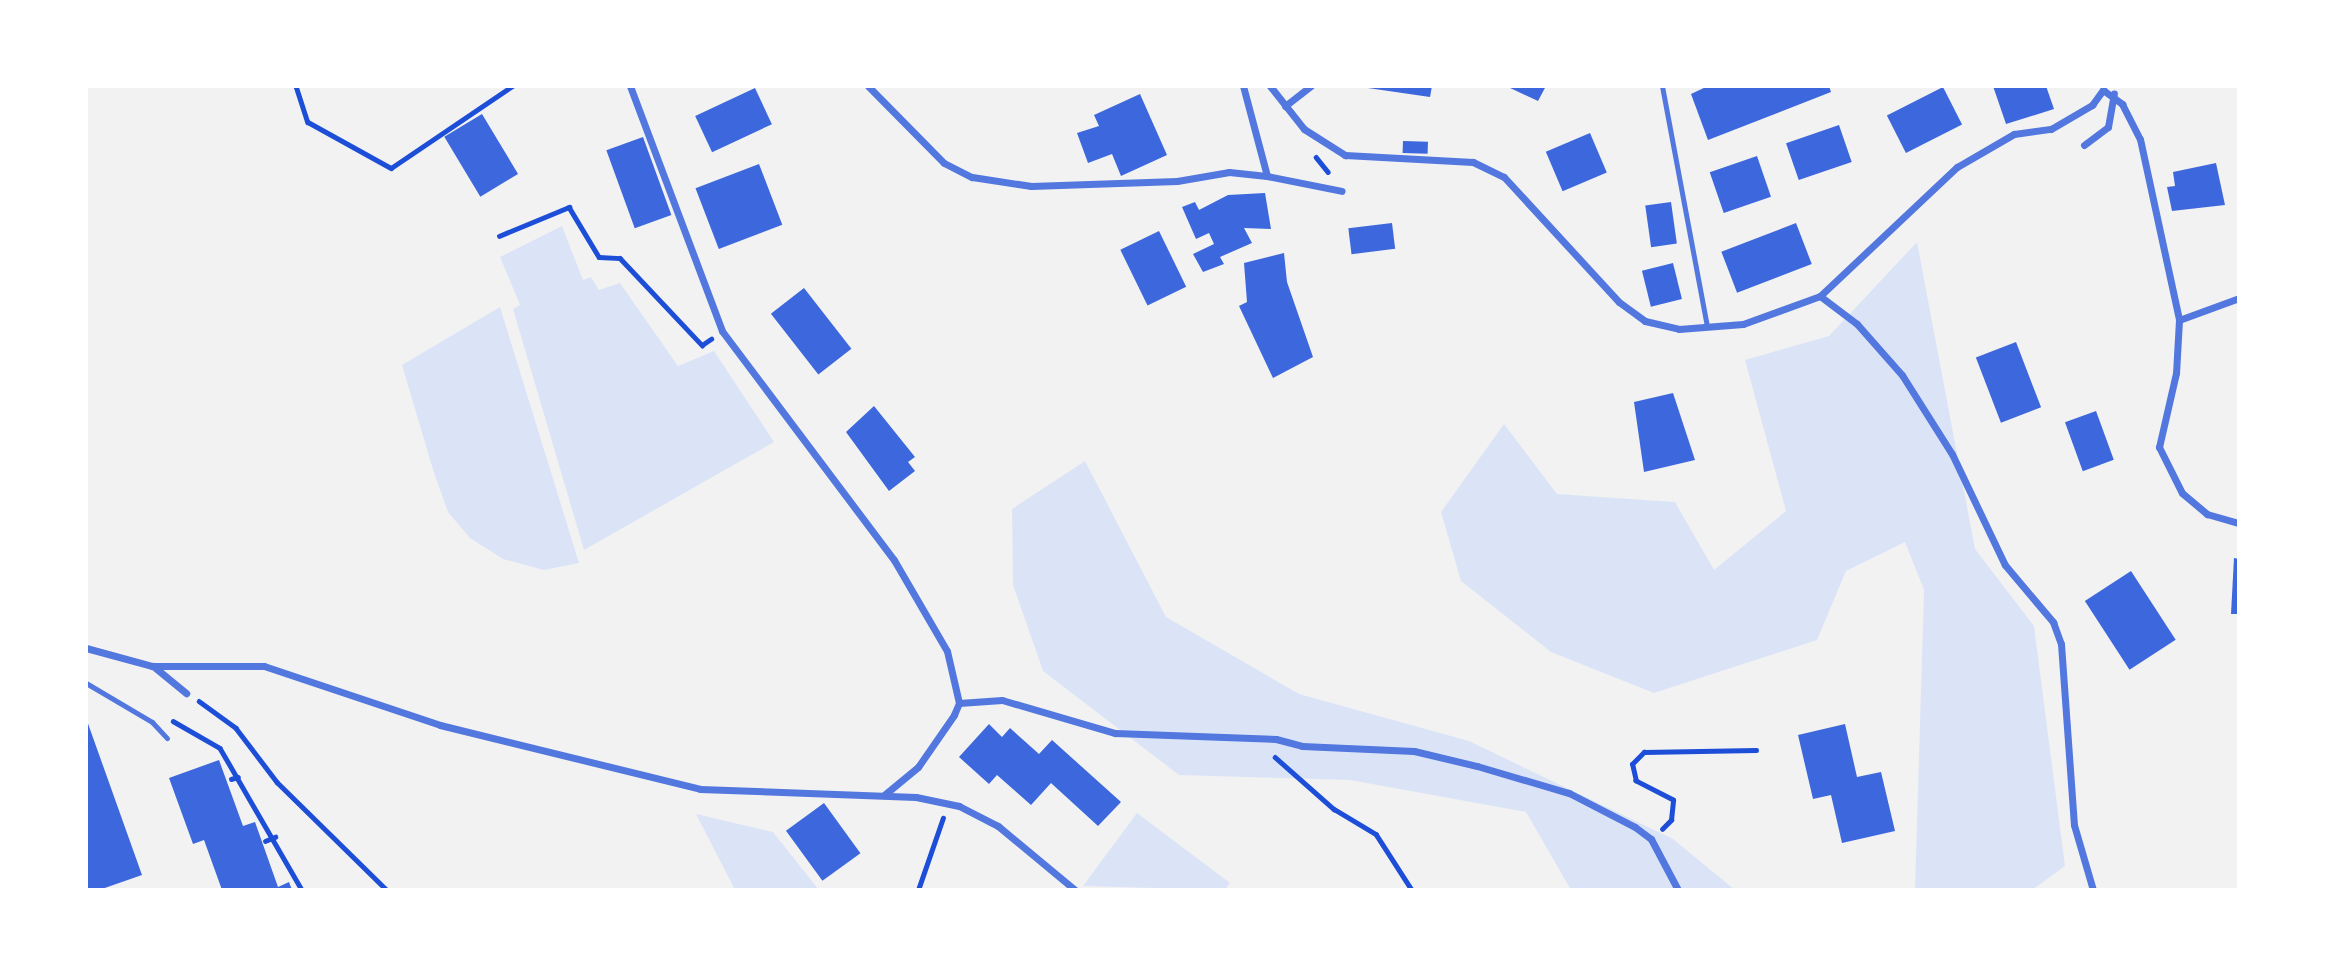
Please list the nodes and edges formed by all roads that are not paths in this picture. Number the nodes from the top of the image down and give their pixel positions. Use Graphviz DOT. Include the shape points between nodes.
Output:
graph roads {
  1 [pos="630,86"];
  2 [pos="868,86"];
  3 [pos="1243,86"];
  4 [pos="1270,86"];
  5 [pos="1311,86"];
  6 [pos="1662,86"];
  7 [pos="2103,88"];
  8 [pos="2113,94"];
  9 [pos="1285,106"];
  10 [pos="2084,145"];
  11 [pos="1267,176"];
  12 [pos="1342,191"];
  13 [pos="1820,296"];
  14 [pos="2239,298"];
  15 [pos="2179,320"];
  16 [pos="1707,327"];
  17 [pos="2239,523"];
  18 [pos="86,648"];
  19 [pos="152,666"];
  20 [pos="86,683"];
  21 [pos="186,693"];
  22 [pos="959,703"];
  23 [pos="166,738"];
  24 [pos="884,796"];
  25 [pos="1074,890"];
  26 [pos="1678,890"];
  27 [pos="2093,890"];
  1 -- 22 [label="street" via="722,331 894,560 947,651"];
  2 -- 11 [label="street" via="944,163 1001,185 1177,181 1229,172"];
  3 -- 11 [label="street"];
  4 -- 9 [label="street"];
  5 -- 9 [label="street"];
  6 -- 16 [label="lane"];
  7 -- 8 [label="street"];
  7 -- 13 [label="street" via="2092,106 2050,129 2014,134 1957,167"];
  8 -- 10 [label="street" via="2108,127"];
  8 -- 15 [label="street" via="2140,139"];
  9 -- 16 [label="street" via="1321,144 1373,160 1474,162 1504,177 1619,302 1645,321"];
  11 -- 12 [label="street"];
  13 -- 16 [label="street" via="1743,324"];
  13 -- 27 [label="street" via="1862,330 1902,375 1952,454 2005,565 2053,622 2062,645 2074,825"];
  14 -- 15 [label="street"];
  15 -- 17 [label="street" via="2176,373 2159,447 2172,480 2193,503"];
  18 -- 19 [label="street"];
  19 -- 21 [label="street"];
  19 -- 24 [label="street" via="264,666 440,725 699,789"];
  20 -- 23 [label="lane" via="152,722"];
  22 -- 24 [label="street" via="918,767"];
  22 -- 26 [label="street" via="1002,700 1154,738 1249,737 1414,751 1477,766 1569,793 1651,839"];
  24 -- 25 [label="street" via="945,803 998,826"];
}
